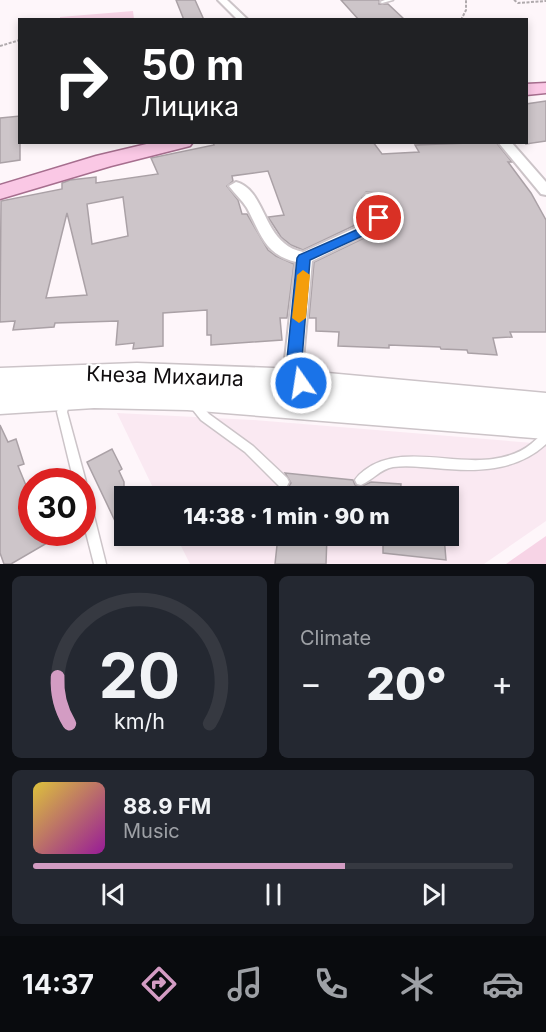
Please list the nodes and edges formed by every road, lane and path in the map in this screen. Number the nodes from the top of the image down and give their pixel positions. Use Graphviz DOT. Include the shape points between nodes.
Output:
graph roads {
  1 [pos="222,0"];
  2 [pos="391,0"];
  3 [pos="466,0"];
  4 [pos="514,0"];
  5 [pos="546,0"];
  6 [pos="382,2"];
  7 [pos="241,18"];
  8 [pos="462,18"];
  9 [pos="18,41"];
  10 [pos="0,46"];
  11 [pos="546,79"];
  12 [pos="528,81"];
  13 [pos="546,88"];
  14 [pos="528,90"];
  15 [pos="127,144"];
  16 [pos="175,144"];
  17 [pos="506,144"];
  18 [pos="0,178"];
  19 [pos="236,186"];
  20 [pos="546,191"];
  21 [pos="0,192"];
  22 [pos="371,197"];
  23 [pos="304,258"];
  24 [pos="0,380"];
  25 [pos="301,383"];
  26 [pos="66,397"];
  27 [pos="187,398"];
  28 [pos="0,402"];
  29 [pos="546,405"];
  30 [pos="546,426"];
  31 [pos="546,437"];
  32 [pos="76,468"];
  33 [pos="360,480"];
  34 [pos="283,482"];
  35 [pos="96,546"];
  36 [pos="100,564"];
  1 -- 7 [label="street"];
  2 -- 6 [label="lane"];
  3 -- 8 [label="path"];
  4 -- 5 [label="path"];
  9 -- 10 [label="path"];
  11 -- 12 [label="main road"];
  13 -- 14 [label="main road"];
  15 -- 18 [label="main road"];
  16 -- 21 [label="main road"];
  17 -- 20 [label="street"];
  19 -- 23 [label="street" via="253,206 276,248"];
  22 -- 23 [label="street" via="379,218 377,224"];
  23 -- 25 [label="street" via="294,359"];
  24 -- 25 [label="main road, Кнеза Михаила" via="97,373 188,374"];
  25 -- 29 [label="main road, Кнеза Михаила"];
  26 -- 27 [label="main road, Кнеза Михаила"];
  26 -- 28 [label="main road, Кнеза Михаила"];
  26 -- 32 [label="lane" via="62,412"];
  27 -- 30 [label="main road, Кнеза Михаила"];
  27 -- 34 [label="lane"];
  31 -- 33 [label="lane" via="527,454 513,460 477,467 396,462 382,465"];
  35 -- 36 [label="lane"];
}
